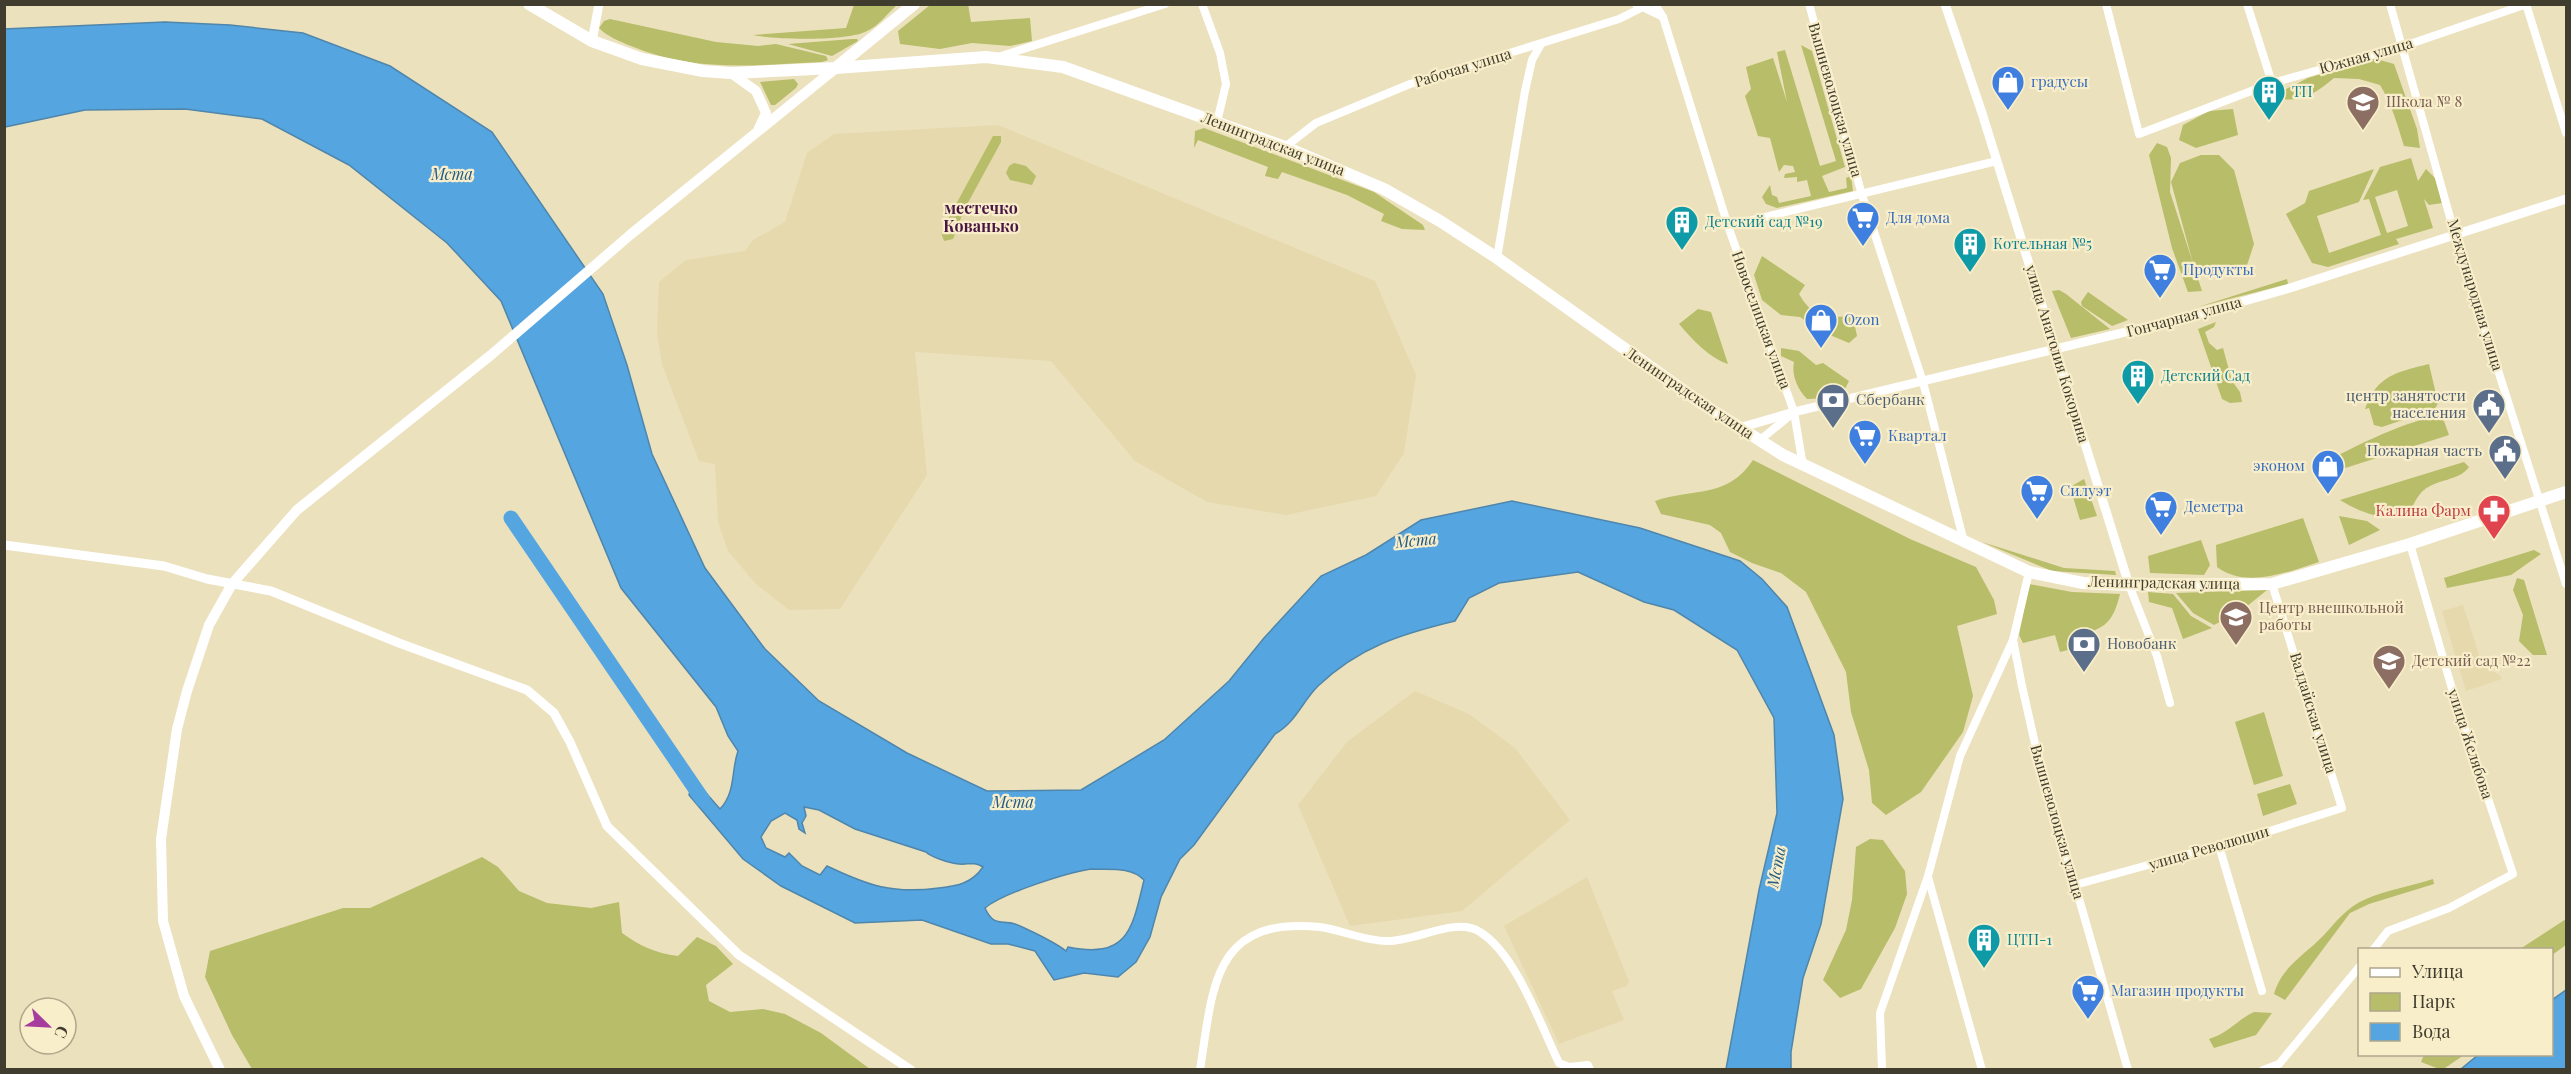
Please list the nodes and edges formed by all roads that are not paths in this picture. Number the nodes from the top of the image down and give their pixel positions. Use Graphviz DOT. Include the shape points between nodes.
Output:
graph roads {
  1 [pos="529,4"];
  2 [pos="599,4"];
  3 [pos="914,4"];
  4 [pos="1165,4"];
  5 [pos="1202,4"];
  6 [pos="1655,4"];
  7 [pos="1809,4"];
  8 [pos="1945,4"];
  9 [pos="2106,4"];
  10 [pos="2247,4"];
  11 [pos="2390,4"];
  12 [pos="2526,5"];
  13 [pos="1642,6"];
  14 [pos="1663,18"];
  15 [pos="592,41"];
  16 [pos="1541,44"];
  17 [pos="2401,47"];
  18 [pos="996,58"];
  19 [pos="836,68"];
  20 [pos="731,73"];
  21 [pos="2272,83"];
  22 [pos="1217,122"];
  23 [pos="757,132"];
  24 [pos="2566,133"];
  25 [pos="1285,147"];
  26 [pos="1997,161"];
  27 [pos="1862,195"];
  28 [pos="2566,199"];
  29 [pos="1728,226"];
  30 [pos="2455,235"];
  31 [pos="1497,258"];
  32 [pos="2055,351"];
  33 [pos="1923,382"];
  34 [pos="1794,412"];
  35 [pos="1739,428"];
  36 [pos="1760,440"];
  37 [pos="1803,466"];
  38 [pos="2566,492"];
  39 [pos="2540,501"];
  40 [pos="1964,542"];
  41 [pos="2410,544"];
  42 [pos="4,545"];
  43 [pos="2029,572"];
  44 [pos="232,584"];
  45 [pos="2272,584"];
  46 [pos="2566,584"];
  47 [pos="2129,585"];
  48 [pos="2013,640"];
  49 [pos="2170,704"];
  50 [pos="2342,808"];
  51 [pos="2219,846"];
  52 [pos="1928,876"];
  53 [pos="2074,885"];
  54 [pos="2375,948"];
  55 [pos="2358,968"];
  56 [pos="2262,991"];
  57 [pos="1589,1067"];
  58 [pos="220,1070"];
  59 [pos="911,1070"];
  60 [pos="1200,1070"];
  61 [pos="1882,1070"];
  62 [pos="1982,1070"];
  63 [pos="2128,1070"];
  64 [pos="2263,1070"];
  1 -- 15 [label="main road, Ленинградская улица"];
  2 -- 15 [label="street"];
  3 -- 19 [label="main road"];
  4 -- 18 [label="street"];
  5 -- 22 [label="street" via="1220,52 1226,84"];
  6 -- 14 [label="street, Новоселицкая улица"];
  7 -- 27 [label="street, Вышневолоцкая улица"];
  8 -- 26 [label="street, улица Анатолия Кокорина"];
  9 -- 21 [label="street, Южная улица" via="2139,134"];
  10 -- 21 [label="street"];
  11 -- 17 [label="street, Международная улица"];
  12 -- 17 [label="street, Южная улица"];
  12 -- 24 [label="street"];
  13 -- 14 [label="street"];
  13 -- 16 [label="street, Рабочая улица" via="1619,19"];
  14 -- 29 [label="street, Новоселицкая улица"];
  15 -- 20 [label="main road, Ленинградская улица" via="642,59"];
  16 -- 25 [label="street, Рабочая улица" via="1383,94 1316,123"];
  16 -- 31 [label="street" via="1532,60"];
  17 -- 21 [label="street, Южная улица"];
  17 -- 30 [label="street, Международная улица"];
  18 -- 19 [label="main road, Ленинградская улица" via="882,62"];
  18 -- 22 [label="main road, Ленинградская улица" via="1082,72"];
  19 -- 20 [label="main road, Ленинградская улица"];
  19 -- 23 [label="main road"];
  20 -- 23 [label="main road" via="756,91 766,112"];
  22 -- 25 [label="main road, Ленинградская улица"];
  23 -- 44 [label="main road" via="491,355 297,510"];
  25 -- 31 [label="main road, Ленинградская улица" via="1384,189"];
  26 -- 27 [label="street"];
  26 -- 32 [label="street, улица Анатолия Кокорина"];
  27 -- 29 [label="street"];
  27 -- 33 [label="street, Вышневолоцкая улица"];
  28 -- 30 [label="street, Гончарная улица"];
  29 -- 34 [label="street, Новоселицкая улица"];
  30 -- 32 [label="street, Гончарная улица" via="2290,288"];
  30 -- 39 [label="street, Международная улица"];
  31 -- 35 [label="main road, Ленинградская улица"];
  32 -- 33 [label="street, Гончарная улица"];
  32 -- 47 [label="street, улица Анатолия Кокорина"];
  33 -- 34 [label="street, Гончарная улица"];
  33 -- 40 [label="street, Вышневолоцкая улица"];
  34 -- 35 [label="street, Гончарная улица"];
  34 -- 36 [label="street, Гончарная улица"];
  34 -- 37 [label="street, Новоселицкая улица"];
  35 -- 36 [label="main road, Ленинградская улица"];
  36 -- 37 [label="main road, Ленинградская улица"];
  37 -- 40 [label="main road, Ленинградская улица"];
  38 -- 39 [label="main road, Ленинградская улица"];
  39 -- 41 [label="main road, Ленинградская улица"];
  39 -- 46 [label="street, Международная улица"];
  40 -- 43 [label="main road, Ленинградская улица"];
  41 -- 45 [label="main road, Ленинградская улица"];
  41 -- 54 [label="street, улица Желябова" via="2455,699 2513,874 2450,908 2388,931"];
  42 -- 44 [label="street" via="164,566"];
  43 -- 47 [label="main road, Ленинградская улица" via="2083,583"];
  43 -- 48 [label="street, Вышневолоцкая улица"];
  44 -- 58 [label="main road" via="209,625 187,691 177,729 161,839 164,921 184,996"];
  44 -- 59 [label="street" via="271,591 527,690 554,713 608,825 739,955"];
  45 -- 47 [label="main road, Ленинградская улица"];
  45 -- 50 [label="street, Валдайская улица"];
  47 -- 49 [label="street, улица Анатолия Кокорина" via="2157,656"];
  48 -- 52 [label="street" via="1960,756"];
  48 -- 53 [label="street, Вышневолоцкая улица" via="2036,748"];
  50 -- 51 [label="street, улица Революции"];
  51 -- 53 [label="street, улица Революции"];
  51 -- 56 [label="street"];
  52 -- 61 [label="street" via="1880,1013"];
  52 -- 62 [label="street"];
  53 -- 63 [label="street, Вышневолоцкая улица"];
  55 -- 64 [label="street" via="2279,1064"];
  57 -- 60 [label="street" via="1559,1063 1514,972 1479,931 1456,926 1420,937 1387,941 1320,927 1273,928 1248,939 1224,961 1213,986"];
}
